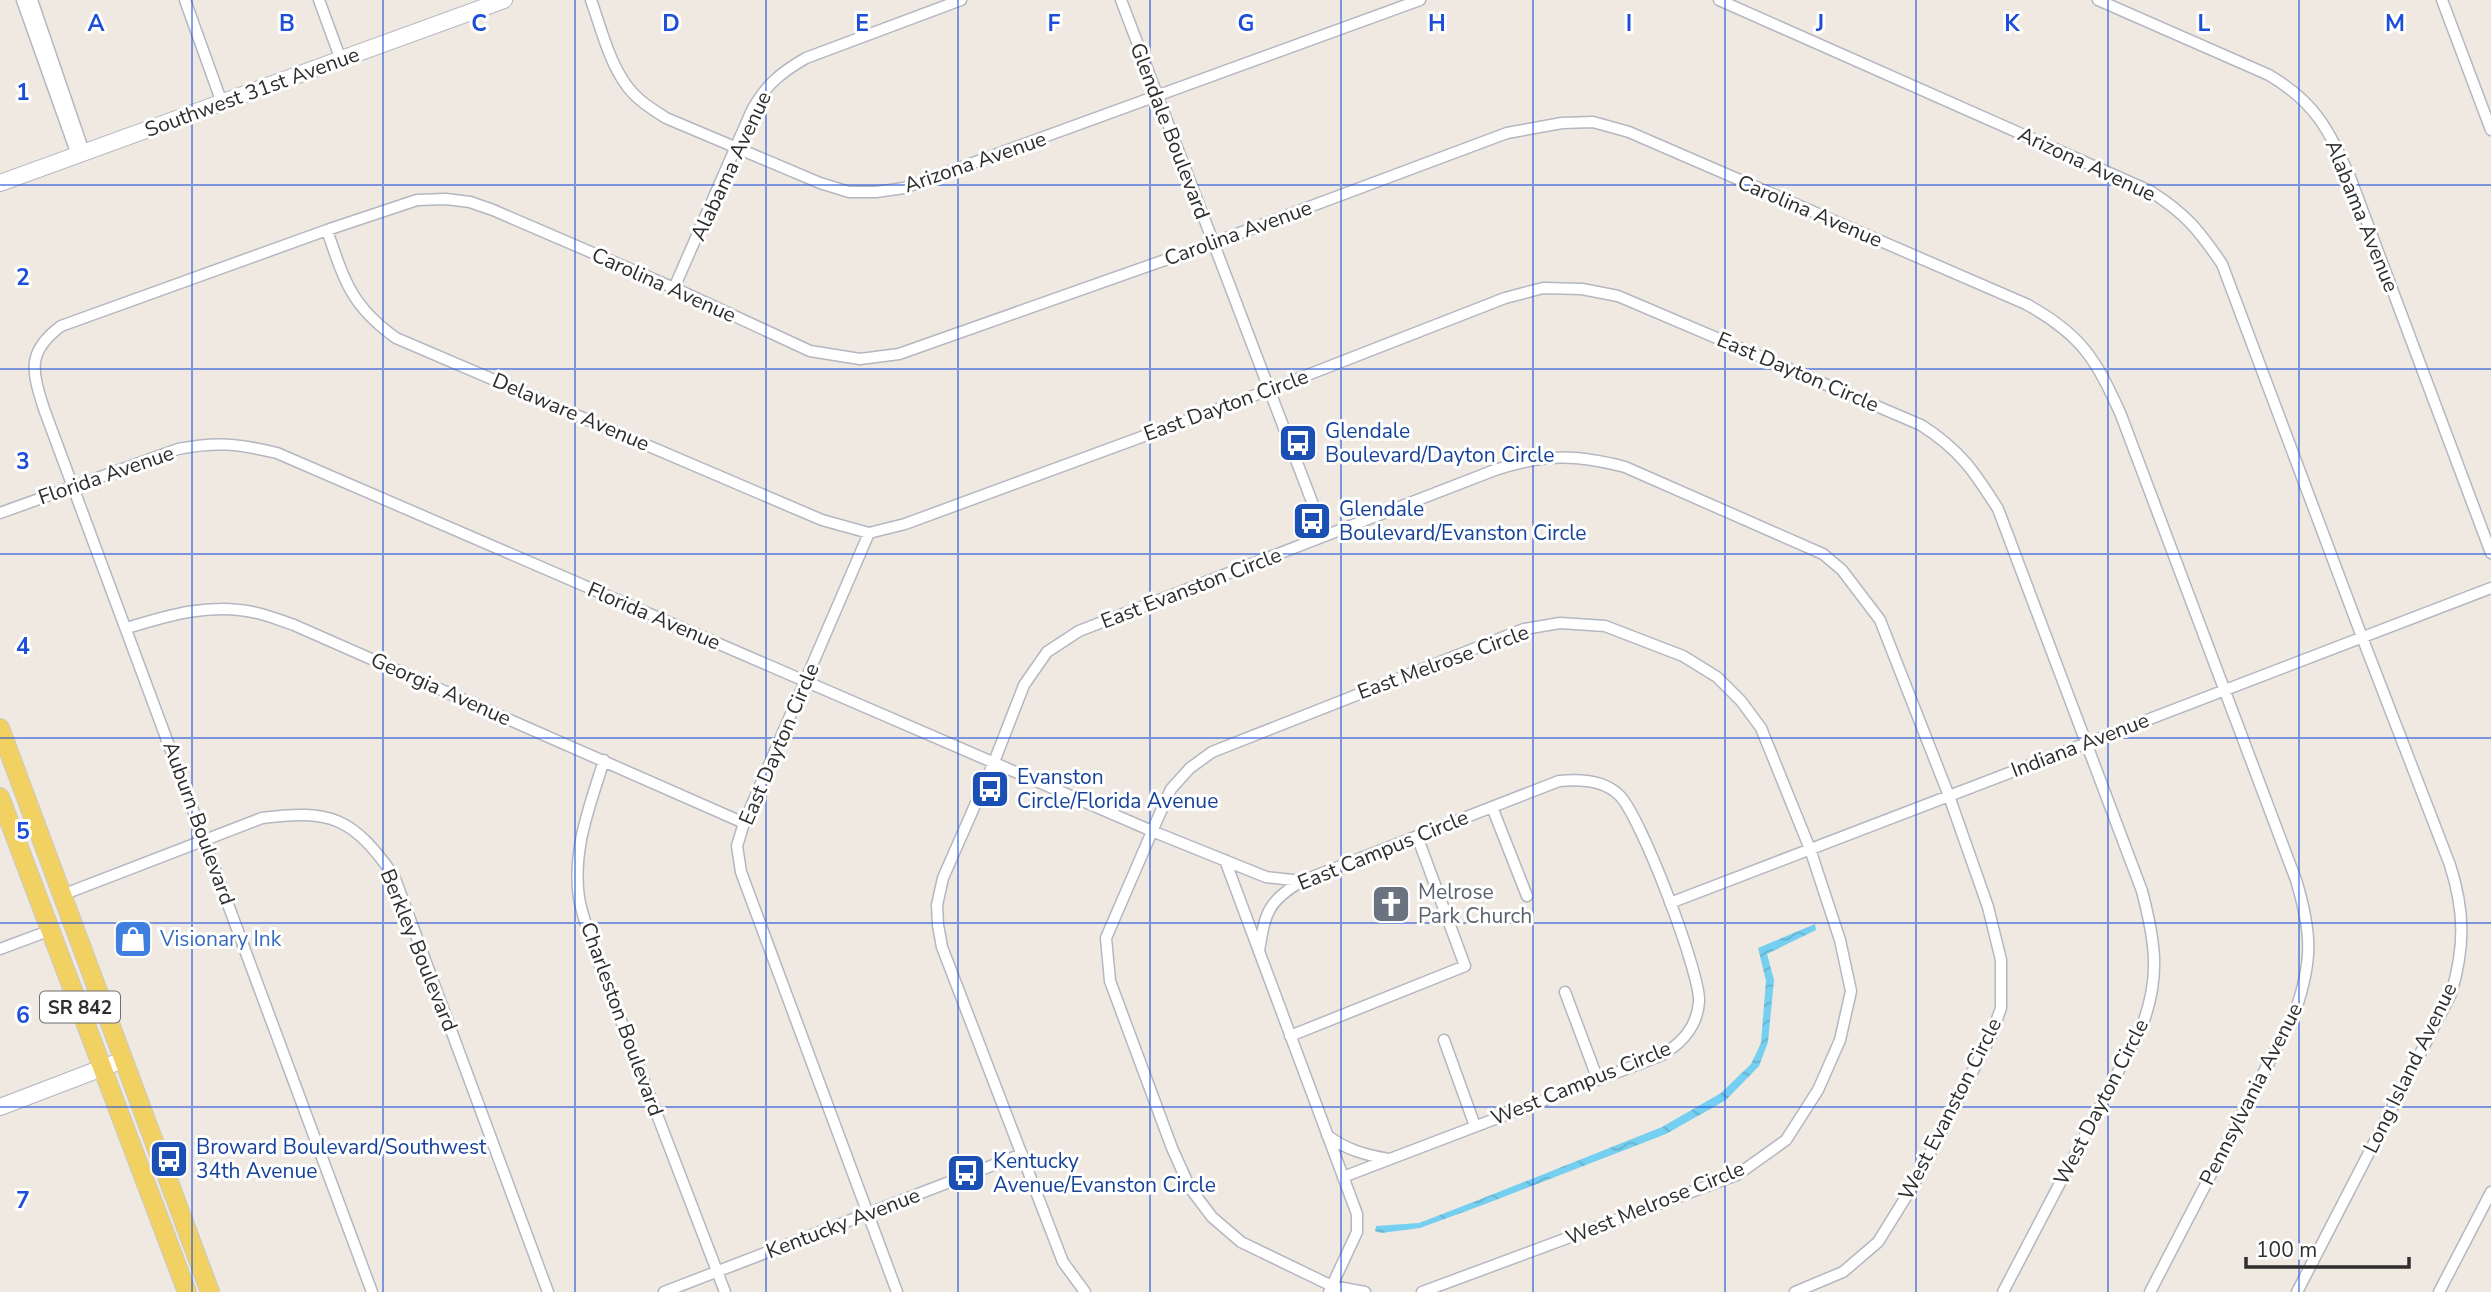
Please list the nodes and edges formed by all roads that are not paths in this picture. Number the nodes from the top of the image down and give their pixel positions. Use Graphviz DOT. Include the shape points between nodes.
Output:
graph roads {
  1 [pos="22,0"];
  2 [pos="32,0"];
  3 [pos="186,0"];
  4 [pos="319,0"];
  5 [pos="504,0"];
  6 [pos="591,0"];
  7 [pos="961,0"];
  8 [pos="1121,0"];
  9 [pos="1420,0"];
  10 [pos="1719,0"];
  11 [pos="2098,0"];
  12 [pos="2442,0"];
  13 [pos="341,60"];
  14 [pos="1158,97"];
  15 [pos="222,103"];
  16 [pos="2491,130"];
  17 [pos="737,149"];
  18 [pos="81,153"];
  19 [pos="0,183"];
  20 [pos="327,230"];
  21 [pos="1213,243"];
  22 [pos="674,288"];
  23 [pos="36,352"];
  24 [pos="1269,390"];
  25 [pos="74,486"];
  26 [pos="0,513"];
  27 [pos="869,533"];
  28 [pos="1325,536"];
  29 [pos="2491,553"];
  30 [pos="2491,588"];
  31 [pos="127,628"];
  32 [pos="2362,637"];
  33 [pos="805,681"];
  34 [pos="2223,690"];
  35 [pos="0,728"];
  36 [pos="2086,744"];
  37 [pos="604,760"];
  38 [pos="994,762"];
  39 [pos="0,788"];
  40 [pos="1948,796"];
  41 [pos="0,798"];
  42 [pos="1492,807"];
  43 [pos="30,809"];
  44 [pos="744,823"];
  45 [pos="1152,831"];
  46 [pos="1417,836"];
  47 [pos="205,840"];
  48 [pos="1810,849"];
  49 [pos="1225,860"];
  50 [pos="1302,881"];
  51 [pos="62,895"];
  52 [pos="1527,896"];
  53 [pos="1670,903"];
  54 [pos="51,930"];
  55 [pos="0,949"];
  56 [pos="1259,951"];
  57 [pos="1565,992"];
  58 [pos="1290,1036"];
  59 [pos="1444,1040"];
  60 [pos="123,1060"];
  61 [pos="103,1068"];
  62 [pos="1598,1080"];
  63 [pos="0,1107"];
  64 [pos="1475,1126"];
  65 [pos="1327,1135"];
  66 [pos="1022,1154"];
  67 [pos="1389,1159"];
  68 [pos="1343,1177"];
  69 [pos="2491,1192"];
  70 [pos="869,1213"];
  71 [pos="718,1271"];
  72 [pos="1331,1289"];
  73 [pos="187,1292"];
  74 [pos="210,1292"];
  75 [pos="372,1292"];
  76 [pos="548,1292"];
  77 [pos="664,1292"];
  78 [pos="725,1292"];
  79 [pos="897,1292"];
  80 [pos="1085,1292"];
  81 [pos="1365,1292"];
  82 [pos="1422,1292"];
  83 [pos="1796,1292"];
  84 [pos="2003,1292"];
  85 [pos="2150,1292"];
  86 [pos="2297,1292"];
  87 [pos="2440,1292"];
  1 -- 18 [label="street"];
  2 -- 18 [label="street"];
  3 -- 15 [label="street"];
  4 -- 13 [label="street"];
  5 -- 13 [label="main road, Southwest 31st Avenue"];
  6 -- 17 [label="street, Arizona Avenue" via="627,86 666,118"];
  7 -- 17 [label="street, Alabama Avenue" via="785,70 766,87 752,110"];
  8 -- 14 [label="street, Glendale Boulevard"];
  9 -- 14 [label="street, Arizona Avenue"];
  10 -- 32 [label="street, Arizona Avenue" via="2150,191 2199,230 2222,264"];
  11 -- 29 [label="street, Alabama Avenue" via="2269,75 2291,88 2323,122 2350,177"];
  12 -- 16 [label="street"];
  13 -- 15 [label="main road, Southwest 31st Avenue"];
  14 -- 17 [label="street, Arizona Avenue" via="904,188 876,192 849,192"];
  14 -- 21 [label="street, Glendale Boulevard"];
  15 -- 18 [label="main road, Southwest 31st Avenue"];
  17 -- 22 [label="street, Alabama Avenue"];
  18 -- 19 [label="main road, Southwest 31st Avenue"];
  20 -- 22 [label="street, Carolina Avenue" via="417,200 470,202"];
  20 -- 23 [label="street, Carolina Avenue" via="61,326"];
  20 -- 27 [label="street, Delaware Avenue" via="357,304 396,338 822,520"];
  21 -- 22 [label="street, Carolina Avenue" via="899,354 860,359 810,351"];
  21 -- 24 [label="street, Glendale Boulevard"];
  21 -- 34 [label="street, Carolina Avenue" via="1507,133 1593,122 1629,132 2026,304 2070,332 2103,375"];
  23 -- 25 [label="street, Auburn Boulevard" via="34,378"];
  24 -- 27 [label="street, East Dayton Circle" via="905,524"];
  24 -- 28 [label="street, Glendale Boulevard"];
  24 -- 36 [label="street, East Dayton Circle" via="1505,298 1543,288 1582,289 1618,296 1921,425 1964,457 1998,509"];
  25 -- 26 [label="street, Florida Avenue"];
  25 -- 31 [label="street, Auburn Boulevard"];
  25 -- 33 [label="street, Florida Avenue" via="204,444 238,444 277,453"];
  27 -- 33 [label="street, East Dayton Circle"];
  28 -- 38 [label="street, East Evanston Circle" via="1079,631 1047,652 1024,685"];
  28 -- 40 [label="street, East Evanston Circle" via="1519,462 1567,456 1625,467 1823,554 1842,570 1880,620"];
  30 -- 32 [label="street, Indiana Avenue"];
  31 -- 37 [label="street, Georgia Avenue" via="202,609 256,612"];
  31 -- 47 [label="street, Auburn Boulevard"];
  32 -- 34 [label="street, Indiana Avenue"];
  32 -- 86 [label="street, Long Island Avenue" via="2450,865 2462,916 2460,954 2451,994"];
  33 -- 38 [label="street, Florida Avenue"];
  33 -- 44 [label="street, East Dayton Circle"];
  34 -- 36 [label="street, Indiana Avenue"];
  34 -- 85 [label="street, Pennsylvania Avenue" via="2296,880 2309,930 2309,960 2304,988 2280,1043"];
  35 -- 43 [label="main road, SR 842"];
  36 -- 40 [label="street, Indiana Avenue"];
  36 -- 84 [label="street, West Dayton Circle" via="2148,912 2155,948 2152,1001"];
  37 -- 44 [label="street, Georgia Avenue"];
  37 -- 71 [label="street, Charleston Boulevard" via="582,830 577,869 580,899 592,945"];
  38 -- 45 [label="street, Florida Avenue"];
  38 -- 66 [label="street, East Evanston Circle" via="943,878 938,925 942,947"];
  39 -- 43 [label="main road"];
  40 -- 48 [label="street, Indiana Avenue"];
  40 -- 83 [label="street, West Evanston Circle" via="1996,933 2001,1008 1991,1037 1914,1184 1878,1242 1843,1272"];
  41 -- 54 [label="main road, SR 842"];
  42 -- 46 [label="street, East Campus Circle"];
  42 -- 52 [label="street"];
  42 -- 53 [label="street, East Campus Circle" via="1559,781 1580,779 1618,793 1632,810"];
  43 -- 51 [label="main road, SR 842"];
  44 -- 70 [label="street, East Dayton Circle" via="737,846 741,872"];
  45 -- 48 [label="street, East Melrose Circle" via="1171,789 1212,752 1524,629 1560,623 1605,626 1683,656 1717,677 1761,728"];
  45 -- 49 [label="street, Florida Avenue"];
  45 -- 72 [label="street, East Melrose Circle" via="1106,938 1107,962 1172,1148 1190,1188 1212,1217 1241,1241"];
  46 -- 50 [label="street, East Campus Circle"];
  46 -- 58 [label="street" via="1465,966"];
  47 -- 51 [label="street, Berkley Boulevard"];
  47 -- 75 [label="street, Auburn Boulevard"];
  47 -- 76 [label="street, Berkley Boulevard" via="262,818 315,815 359,832 378,853 394,876"];
  48 -- 53 [label="street, Indiana Avenue"];
  48 -- 82 [label="street, West Melrose Circle" via="1840,940 1851,991 1840,1040 1818,1090 1786,1140 1737,1175"];
  49 -- 50 [label="street, Florida Avenue" via="1266,877"];
  49 -- 56 [label="street"];
  50 -- 56 [label="street, East Campus Circle" via="1271,905"];
  51 -- 60 [label="main road, SR 842"];
  53 -- 62 [label="street, West Campus Circle" via="1697,982 1695,1020 1674,1048"];
  54 -- 55 [label="street"];
  54 -- 61 [label="main road, SR 842"];
  56 -- 58 [label="street"];
  57 -- 62 [label="street"];
  58 -- 65 [label="street"];
  59 -- 64 [label="street"];
  60 -- 61 [label="main road"];
  60 -- 74 [label="main road, SR 842"];
  61 -- 63 [label="main road"];
  61 -- 73 [label="main road, SR 842"];
  62 -- 64 [label="street, West Campus Circle"];
  64 -- 67 [label="street, West Campus Circle"];
  65 -- 67 [label="street" via="1363,1155"];
  65 -- 68 [label="street"];
  66 -- 70 [label="street, Kentucky Avenue"];
  66 -- 80 [label="street" via="1063,1262"];
  67 -- 68 [label="street, West Campus Circle"];
  68 -- 72 [label="street" via="1357,1214 1357,1232"];
  69 -- 87 [label="street"];
  70 -- 71 [label="street, Kentucky Avenue"];
  70 -- 79 [label="street"];
  71 -- 77 [label="street, Kentucky Avenue"];
  71 -- 78 [label="street, Charleston Boulevard"];
  72 -- 81 [label="street"];
}
